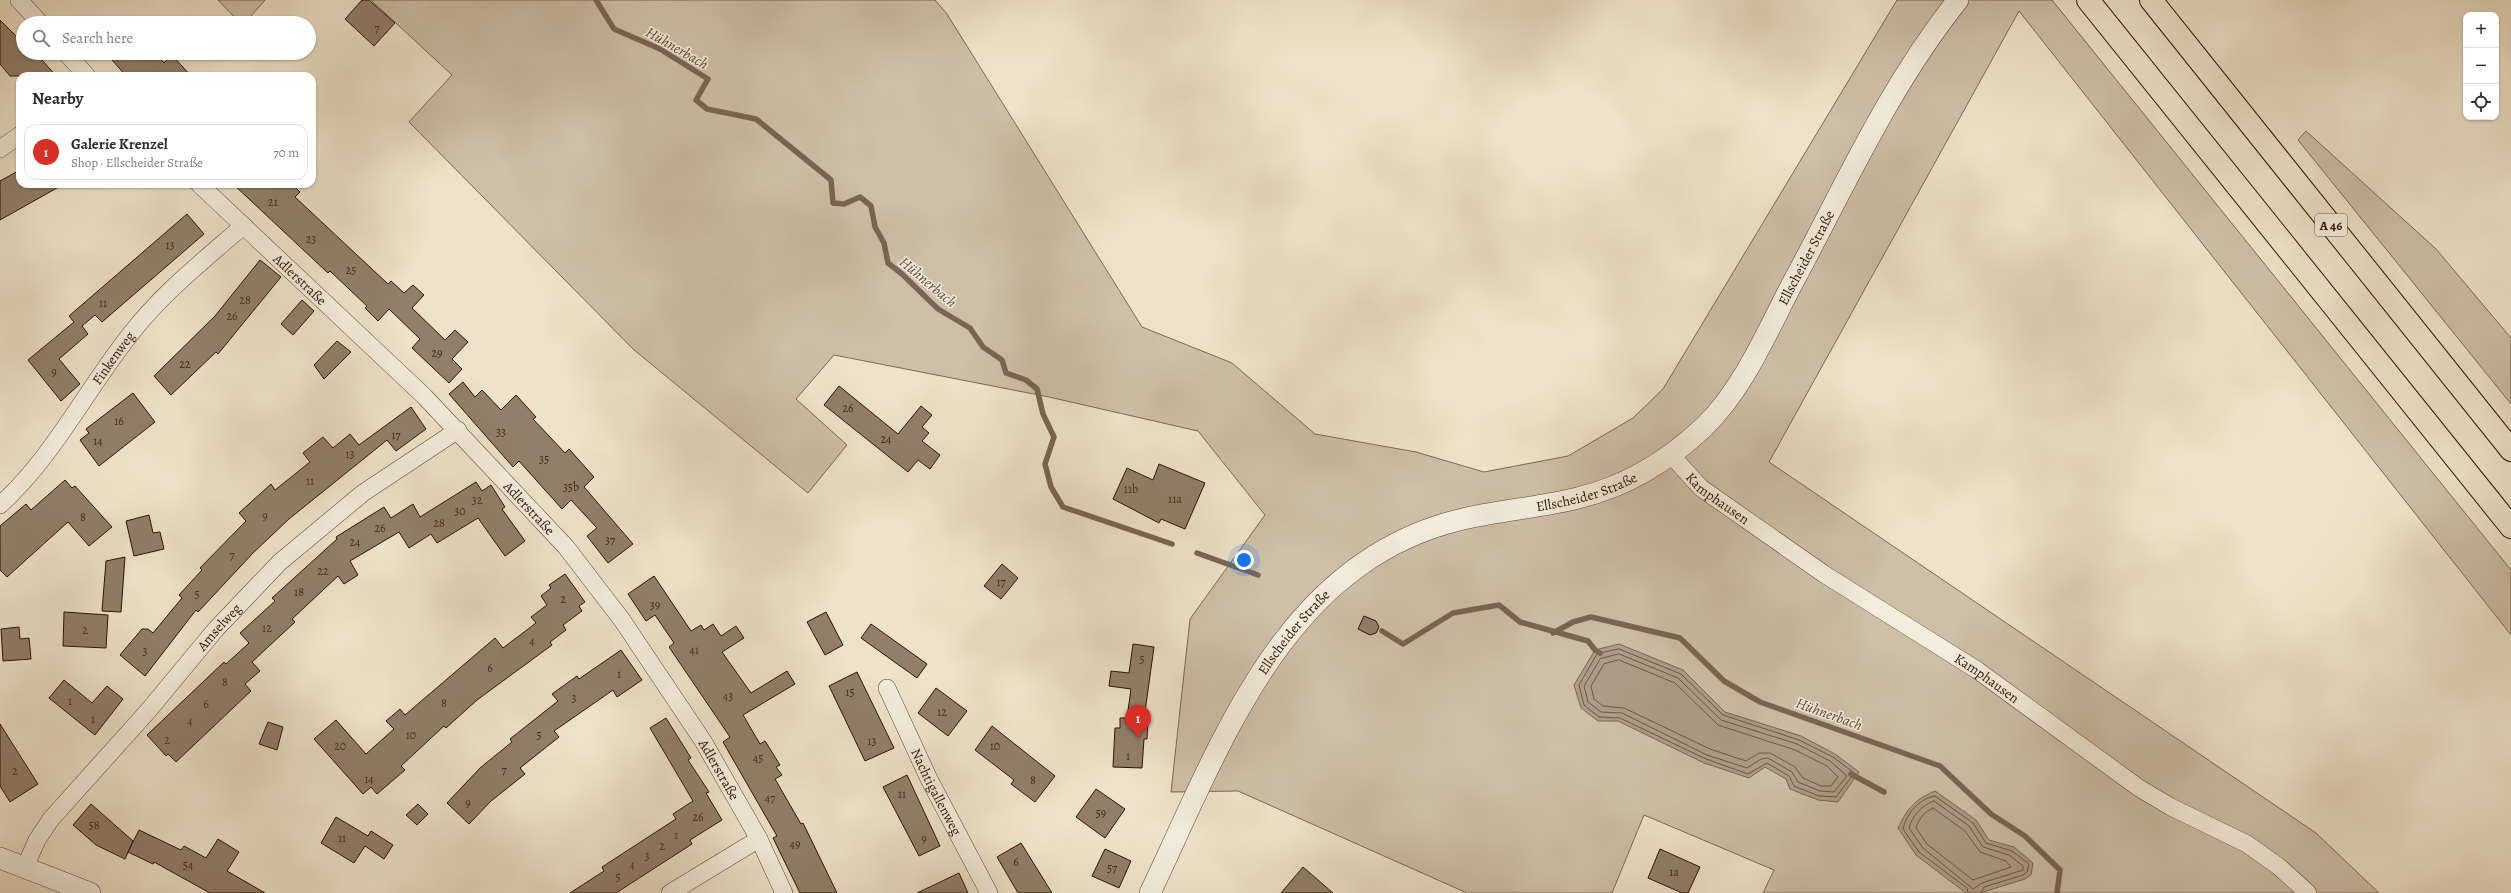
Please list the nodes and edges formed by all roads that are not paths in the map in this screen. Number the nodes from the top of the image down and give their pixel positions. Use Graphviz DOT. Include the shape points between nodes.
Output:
graph roads {
  1 [pos="19,0"];
  2 [pos="1958,0"];
  3 [pos="2088,0"];
  4 [pos="2151,0"];
  5 [pos="34,16"];
  6 [pos="72,60"];
  7 [pos="83,72"];
  8 [pos="16,138"];
  9 [pos="0,149"];
  10 [pos="203,188"];
  11 [pos="243,226"];
  12 [pos="458,430"];
  13 [pos="2511,450"];
  14 [pos="1671,455"];
  15 [pos="0,505"];
  16 [pos="2511,527"];
  17 [pos="887,688"];
  18 [pos="759,839"];
  19 [pos="0,858"];
  20 [pos="25,867"];
  21 [pos="90,893"];
  22 [pos="670,893"];
  23 [pos="784,893"];
  24 [pos="989,893"];
  25 [pos="1150,893"];
  26 [pos="2308,893"];
  1 -- 5 [label="street"];
  2 -- 14 [label="street, Ellscheider Straße" via="1915,61 1885,110 1741,378 1707,424"];
  3 -- 16 [label="highway"];
  4 -- 13 [label="highway, A 46"];
  6 -- 7 [label="street"];
  8 -- 9 [label="street"];
  10 -- 11 [label="street, Adlerstraße"];
  11 -- 12 [label="street, Adlerstraße"];
  11 -- 15 [label="street, Finkenweg" via="180,282 129,335 64,430 16,491"];
  12 -- 18 [label="street, Adlerstraße" via="566,547 622,620 703,741"];
  12 -- 20 [label="street, Amselweg" via="363,493 280,562 216,629 125,737 51,818 37,840"];
  14 -- 25 [label="street, Ellscheider Straße" via="1637,477 1579,498 1467,518 1421,531 1378,552 1345,575 1320,597 1291,630 1255,682 1225,736"];
  14 -- 26 [label="street, Kamphausen" via="1701,488 1824,574 1977,670 2139,788 2171,807 2247,844 2278,866"];
  17 -- 24 [label="street, Nachtigallenweg" via="929,779"];
  18 -- 22 [label="street"];
  18 -- 23 [label="street, Adlerstraße"];
  19 -- 20 [label="street"];
  20 -- 21 [label="street"];
}
